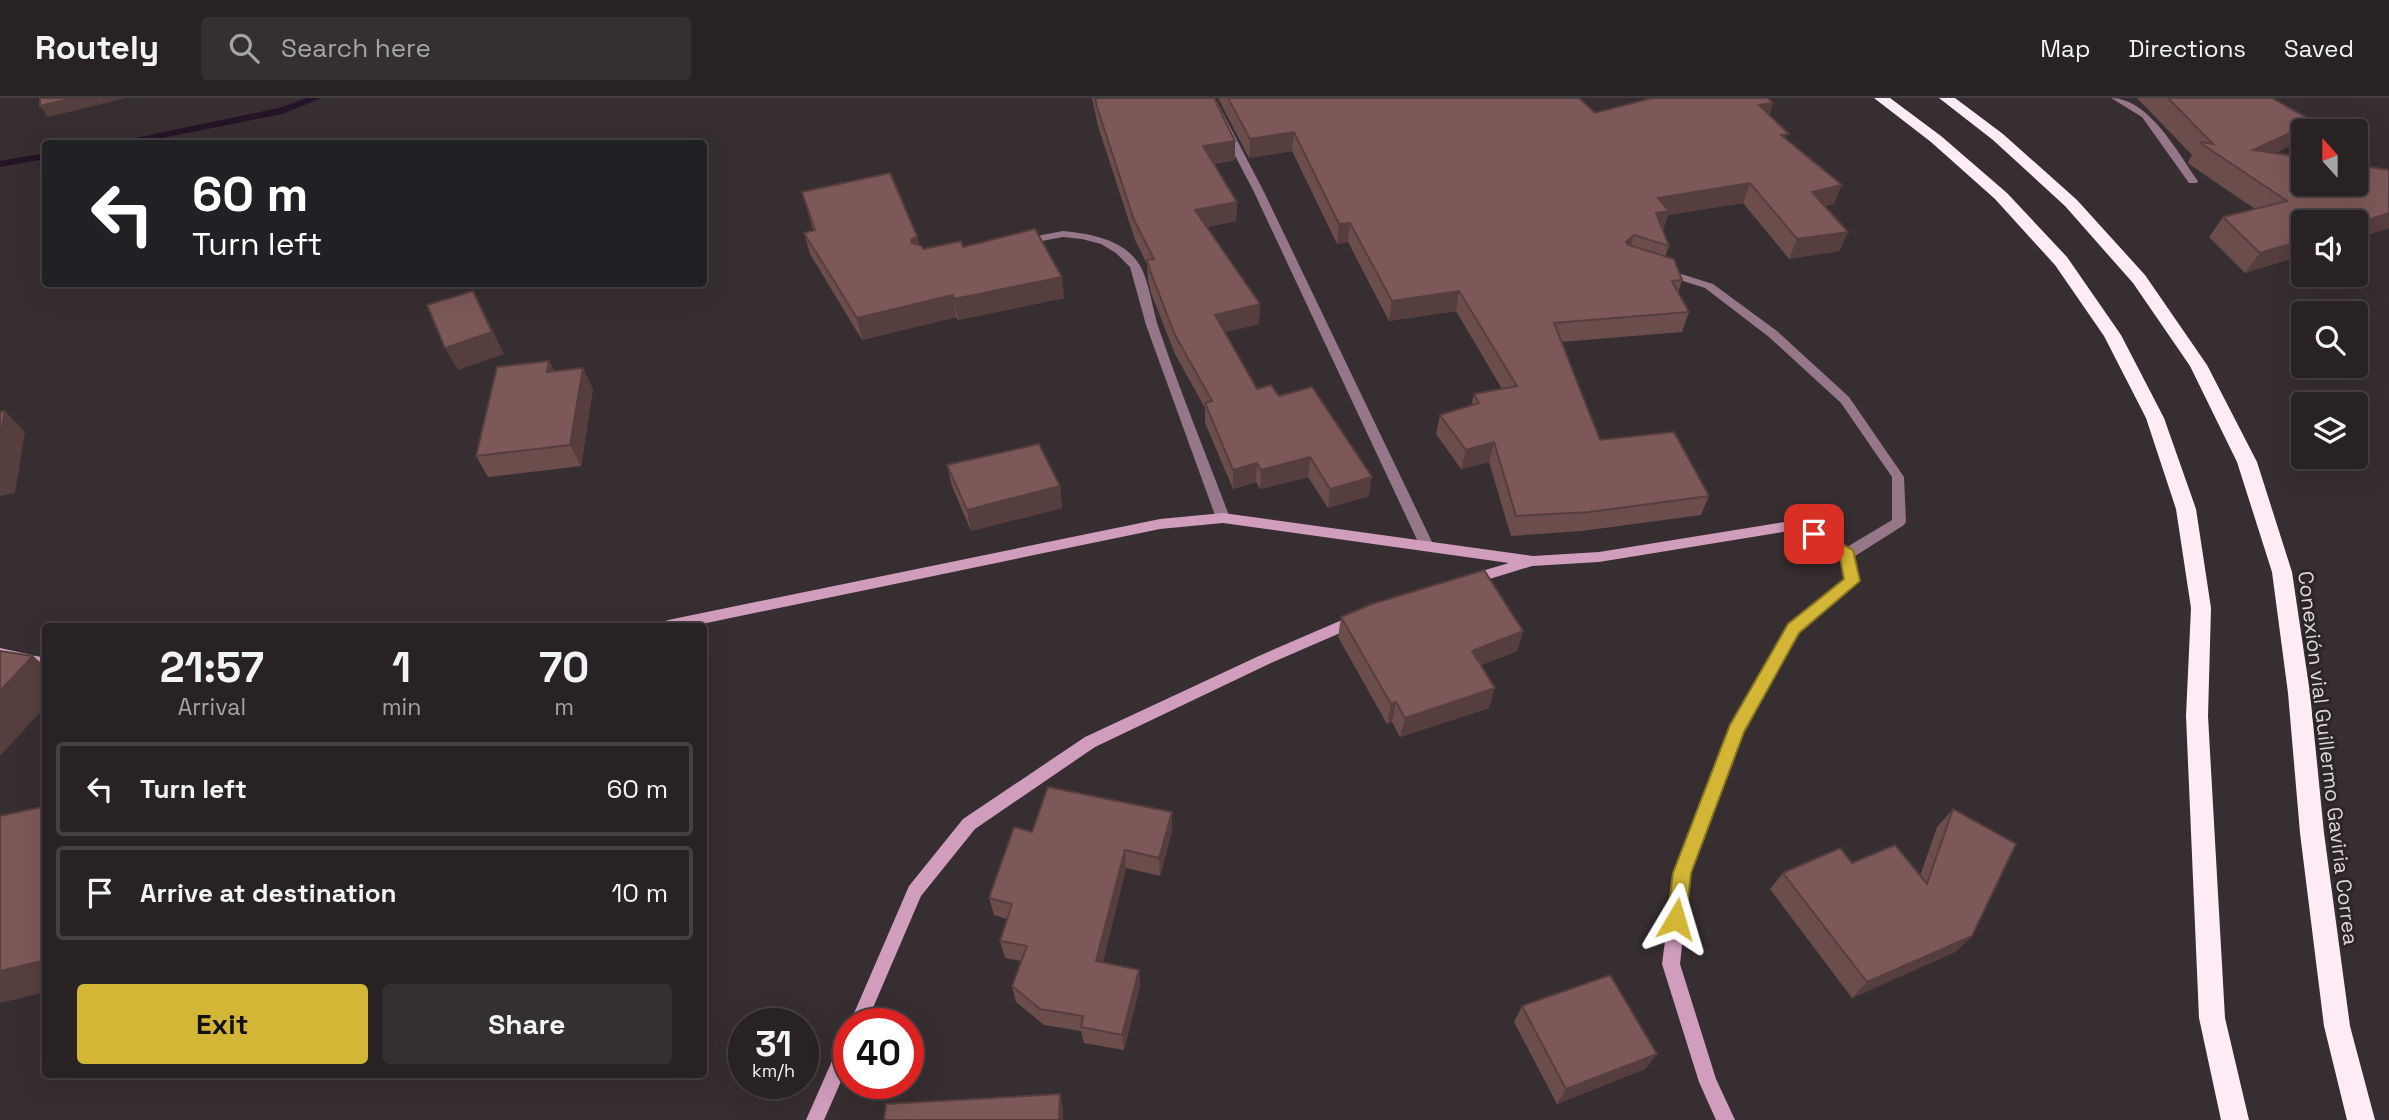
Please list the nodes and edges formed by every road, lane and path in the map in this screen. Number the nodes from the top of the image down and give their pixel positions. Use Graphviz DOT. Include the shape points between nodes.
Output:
graph roads {
  1 [pos="1210,98"];
  2 [pos="1881,98"];
  3 [pos="1946,98"];
  4 [pos="2116,98"];
  5 [pos="2193,181"];
  6 [pos="1011,244"];
  7 [pos="1650,268"];
  8 [pos="1223,517"];
  9 [pos="1427,546"];
  10 [pos="1847,554"];
  11 [pos="1533,561"];
  12 [pos="1454,585"];
  13 [pos="1365,617"];
  14 [pos="682,623"];
  15 [pos="0,654"];
  16 [pos="42,663"];
  17 [pos="864,1008"];
  18 [pos="833,1079"];
  19 [pos="815,1120"];
  20 [pos="1726,1120"];
  21 [pos="2235,1120"];
  22 [pos="2361,1120"];
  1 -- 9 [label="street"];
  2 -- 21 [label="highway" via="2000,196 2061,261 2112,335 2155,418 2186,509 2201,608 2197,716 2212,1018"];
  3 -- 22 [label="highway, Conexión vial Guillermo Gaviria Correa" via="1998,137 2071,203 2139,279 2198,365 2248,462 2282,572 2337,1026"];
  4 -- 5 [label="street" via="2146,115"];
  6 -- 8 [label="street" via="1063,234 1083,236 1121,251 1135,266"];
  7 -- 10 [label="street" via="1709,286 1773,334 1845,400 1868,433 1898,477 1899,522"];
  8 -- 9 [label="street"];
  8 -- 14 [label="street" via="1160,524"];
  9 -- 11 [label="street"];
  10 -- 11 [label="street" via="1797,525 1599,557"];
  10 -- 20 [label="street" via="1853,581 1793,628 1736,730 1682,873 1671,964 1708,1082"];
  11 -- 12 [label="street"];
  13 -- 17 [label="street" via="1090,742 968,824 915,891"];
  15 -- 16 [label="street"];
  18 -- 19 [label="street"];
}
